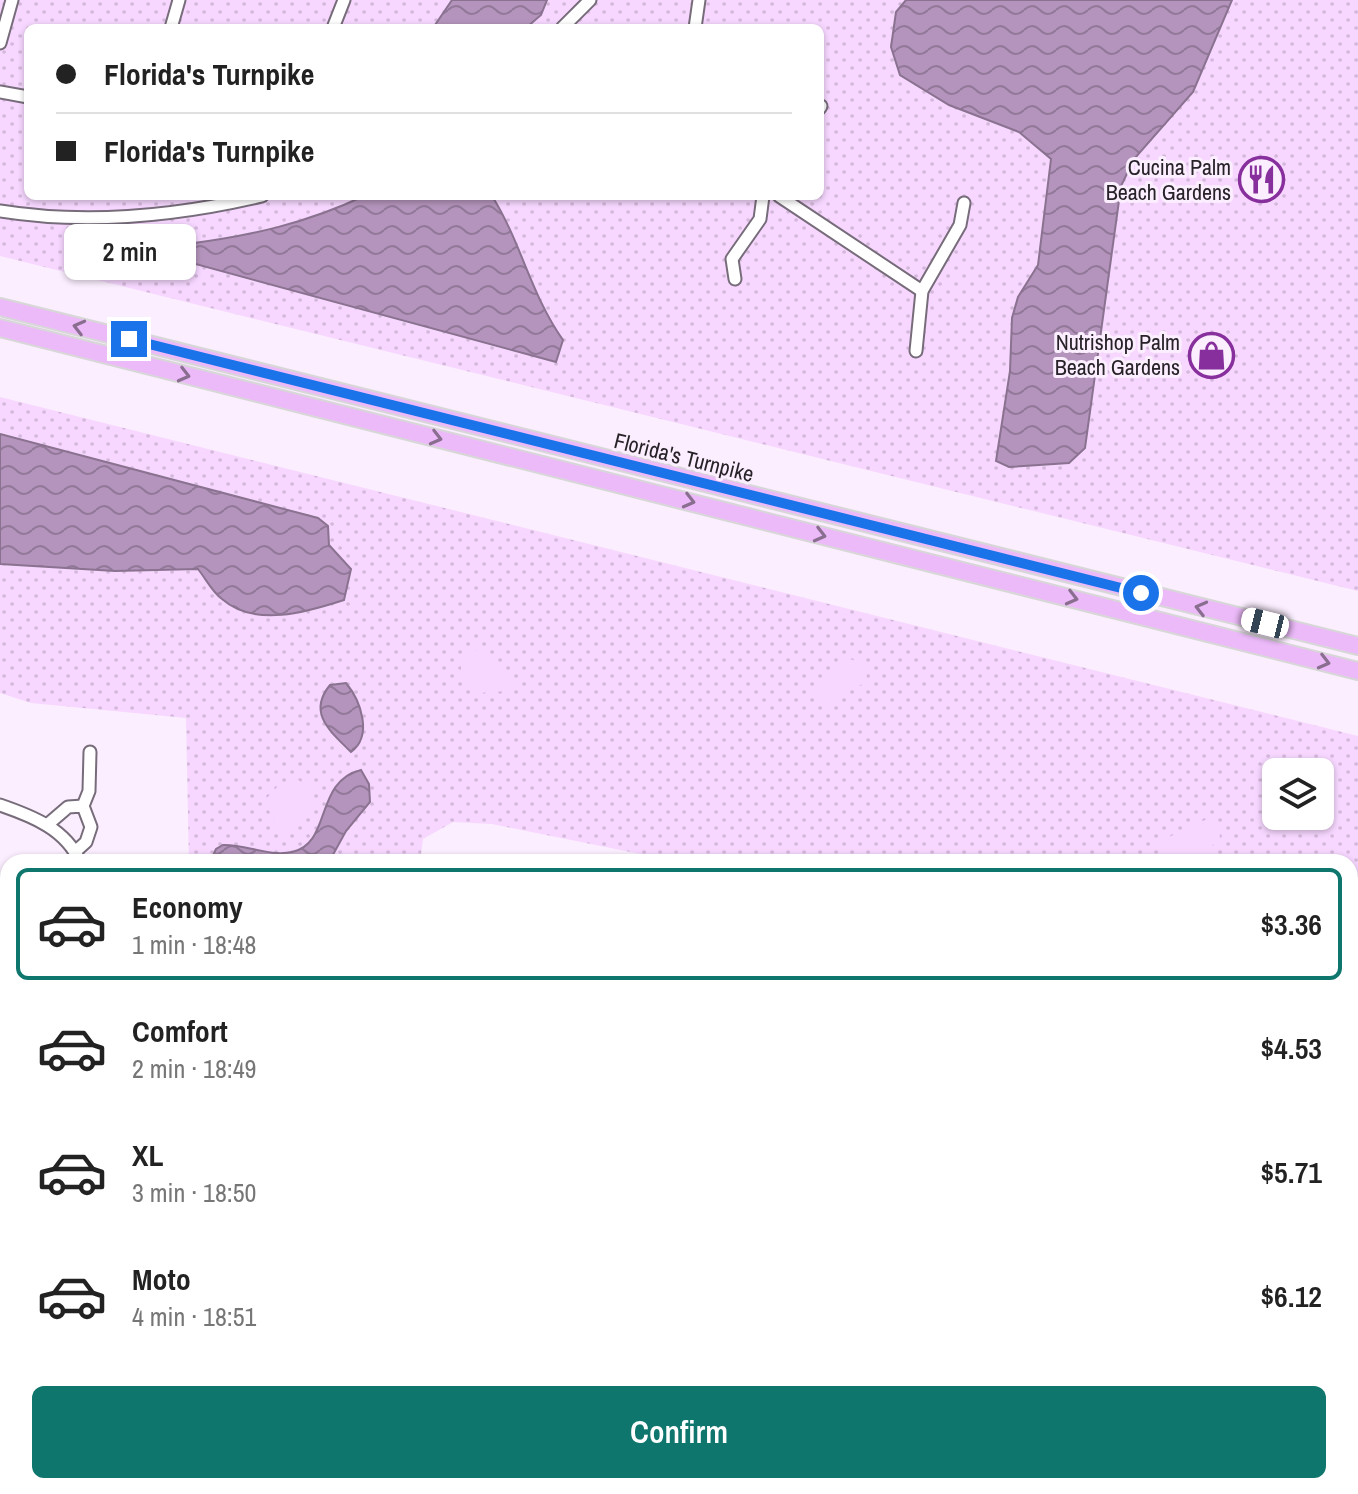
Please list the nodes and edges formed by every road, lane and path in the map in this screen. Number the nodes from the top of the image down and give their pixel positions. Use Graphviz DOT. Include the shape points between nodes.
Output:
graph roads {
  1 [pos="12,0"];
  2 [pos="179,0"];
  3 [pos="344,0"];
  4 [pos="590,0"];
  5 [pos="699,0"];
  6 [pos="172,24"];
  7 [pos="335,24"];
  8 [pos="566,24"];
  9 [pos="696,24"];
  10 [pos="0,43"];
  11 [pos="0,92"];
  12 [pos="24,96"];
  13 [pos="242,200"];
  14 [pos="762,200"];
  15 [pos="785,200"];
  16 [pos="964,203"];
  17 [pos="0,211"];
  18 [pos="735,279"];
  19 [pos="922,291"];
  20 [pos="0,307"];
  21 [pos="0,328"];
  22 [pos="916,351"];
  23 [pos="1358,646"];
  24 [pos="1358,671"];
  25 [pos="90,752"];
  26 [pos="0,805"];
  27 [pos="83,806"];
  28 [pos="47,825"];
  29 [pos="75,854"];
  30 [pos="80,854"];
  1 -- 10 [label="street"];
  2 -- 6 [label="street"];
  3 -- 7 [label="street"];
  4 -- 8 [label="street"];
  5 -- 9 [label="street"];
  11 -- 12 [label="street"];
  13 -- 17 [label="street" via="135,216"];
  14 -- 18 [label="street" via="760,219 732,259"];
  15 -- 19 [label="street"];
  16 -- 19 [label="street" via="960,225"];
  19 -- 22 [label="street"];
  23 -- 20 [label="highway, Florida's Turnpike, one-way"];
  21 -- 24 [label="highway, Florida's Turnpike, one-way"];
  25 -- 27 [label="street" via="89,791"];
  26 -- 28 [label="street"];
  27 -- 28 [label="street" via="68,807"];
  27 -- 30 [label="street" via="91,827"];
  28 -- 29 [label="street"];
}
